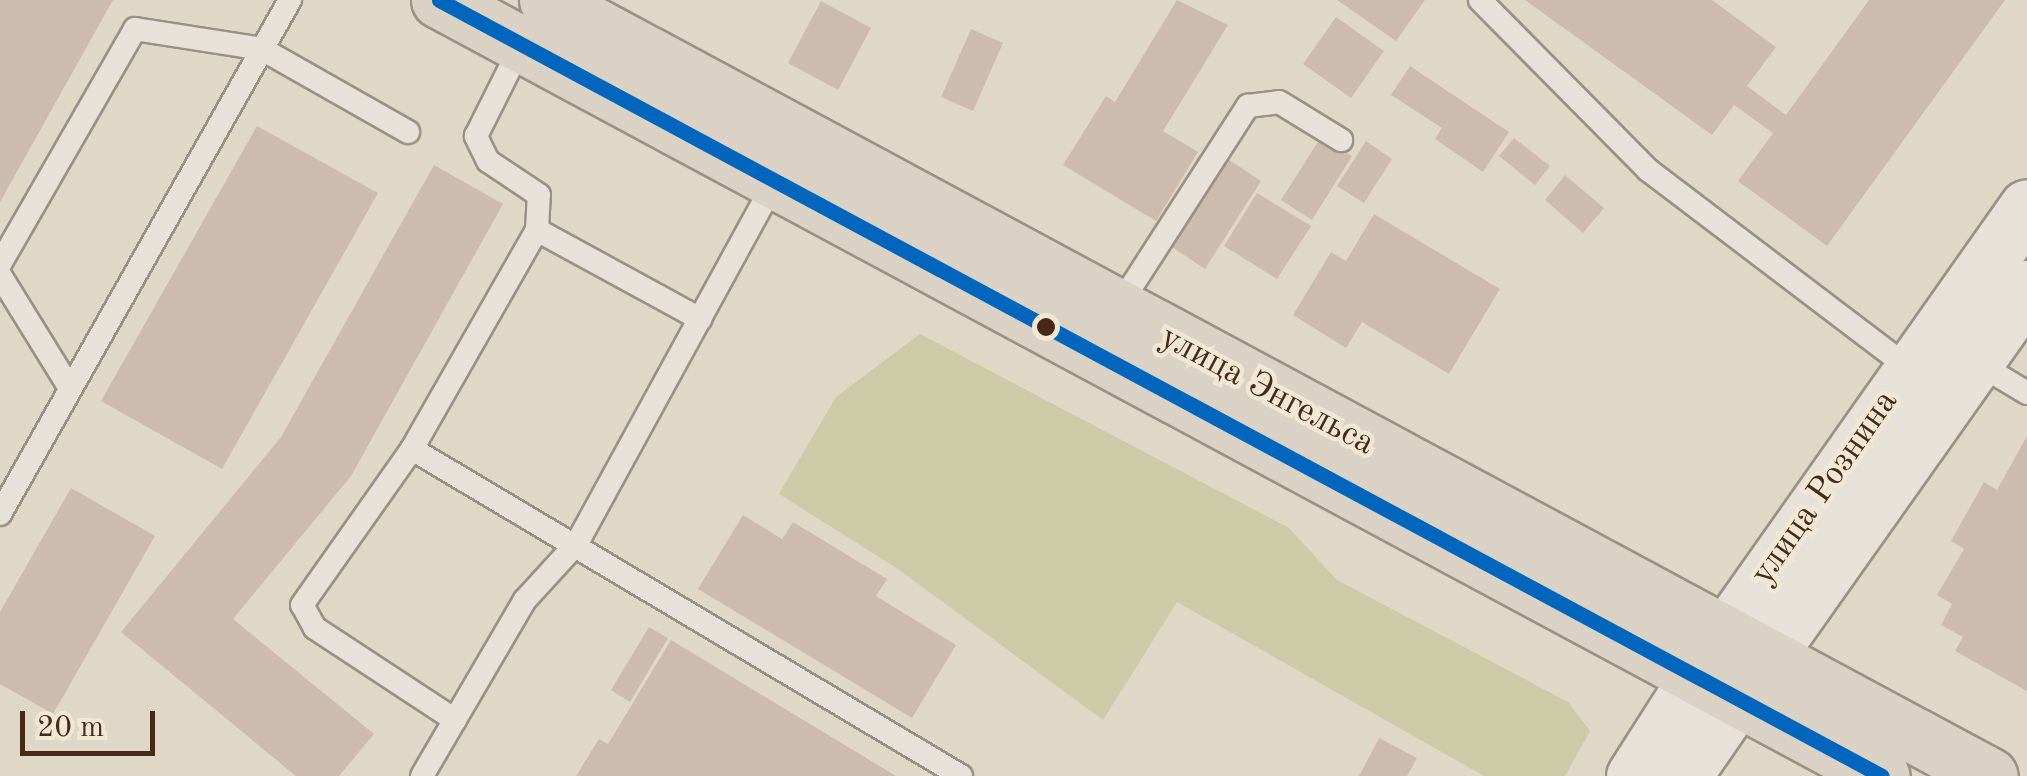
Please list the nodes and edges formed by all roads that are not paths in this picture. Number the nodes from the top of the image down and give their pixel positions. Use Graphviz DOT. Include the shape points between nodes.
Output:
graph roads {
  1 [pos="290,0"];
  2 [pos="439,0"];
  3 [pos="1480,0"];
  4 [pos="534,22"];
  5 [pos="262,49"];
  6 [pos="408,132"];
  7 [pos="1340,140"];
  8 [pos="776,179"];
  9 [pos="2027,207"];
  10 [pos="536,230"];
  11 [pos="0,264"];
  12 [pos="0,276"];
  13 [pos="2027,288"];
  14 [pos="1116,309"];
  15 [pos="700,319"];
  16 [pos="1974,361"];
  17 [pos="1909,368"];
  18 [pos="68,385"];
  19 [pos="2027,394"];
  20 [pos="412,448"];
  21 [pos="0,514"];
  22 [pos="577,544"];
  23 [pos="1730,669"];
  24 [pos="455,720"];
  25 [pos="422,776"];
  26 [pos="961,776"];
  27 [pos="1634,776"];
  28 [pos="1683,776"];
  29 [pos="1882,776"];
  30 [pos="1990,776"];
  1 -- 5 [label="lane"];
  2 -- 4 [label="main road, улица Энгельса"];
  3 -- 17 [label="lane" via="1648,170"];
  4 -- 8 [label="main road, улица Энгельса"];
  4 -- 10 [label="lane" via="476,136 488,161 539,195"];
  4 -- 14 [label="main road, улица Энгельса"];
  5 -- 6 [label="lane"];
  5 -- 11 [label="lane" via="135,28"];
  5 -- 18 [label="lane"];
  7 -- 14 [label="lane" via="1279,102 1248,106"];
  8 -- 15 [label="lane"];
  8 -- 23 [label="main road, улица Энгельса"];
  9 -- 17 [label="main road, улица Рознина"];
  10 -- 15 [label="lane"];
  10 -- 20 [label="lane"];
  12 -- 18 [label="lane"];
  13 -- 16 [label="main road, улица Рознина"];
  14 -- 23 [label="main road, улица Энгельса"];
  15 -- 22 [label="lane"];
  16 -- 19 [label="lane"];
  16 -- 23 [label="main road, улица Рознина"];
  17 -- 23 [label="main road, улица Рознина"];
  18 -- 21 [label="lane"];
  20 -- 22 [label="lane"];
  20 -- 24 [label="lane" via="302,605 315,628"];
  22 -- 24 [label="lane" via="525,600"];
  22 -- 26 [label="lane"];
  23 -- 27 [label="main road, улица Рознина"];
  23 -- 28 [label="main road, улица Рознина"];
  23 -- 29 [label="main road, улица Энгельса"];
  23 -- 30 [label="main road, улица Энгельса"];
  24 -- 25 [label="lane"];
}
